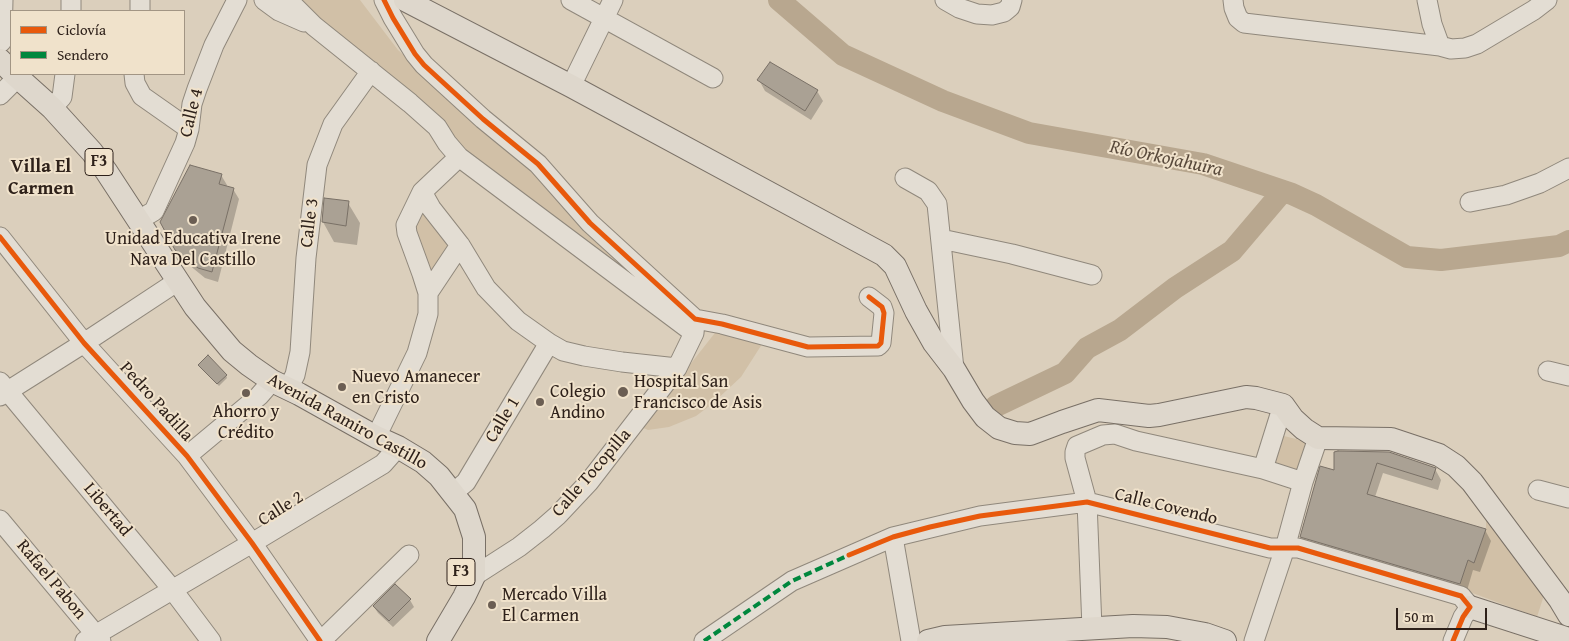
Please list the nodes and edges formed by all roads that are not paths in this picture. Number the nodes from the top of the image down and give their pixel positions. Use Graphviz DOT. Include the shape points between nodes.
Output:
graph roads {
  1 [pos="3,0"];
  2 [pos="237,0"];
  3 [pos="264,0"];
  4 [pos="288,0"];
  5 [pos="384,0"];
  6 [pos="405,0"];
  7 [pos="571,0"];
  8 [pos="613,0"];
  9 [pos="945,0"];
  10 [pos="1233,0"];
  11 [pos="1427,0"];
  12 [pos="1547,0"];
  13 [pos="1008,6"];
  14 [pos="604,17"];
  15 [pos="314,26"];
  16 [pos="0,43"];
  17 [pos="1440,46"];
  18 [pos="0,60"];
  19 [pos="10,69"];
  20 [pos="371,71"];
  21 [pos="14,75"];
  22 [pos="16,75"];
  23 [pos="65,75"];
  24 [pos="134,75"];
  25 [pos="713,78"];
  26 [pos="571,86"];
  27 [pos="0,95"];
  28 [pos="52,108"];
  29 [pos="189,129"];
  30 [pos="459,157"];
  31 [pos="1569,168"];
  32 [pos="905,178"];
  33 [pos="422,192"];
  34 [pos="1470,202"];
  35 [pos="139,220"];
  36 [pos="0,237"];
  37 [pos="942,240"];
  38 [pos="460,245"];
  39 [pos="1092,274"];
  40 [pos="178,281"];
  41 [pos="428,293"];
  42 [pos="869,297"];
  43 [pos="695,326"];
  44 [pos="84,343"];
  45 [pos="549,343"];
  46 [pos="677,368"];
  47 [pos="954,369"];
  48 [pos="1548,371"];
  49 [pos="1569,376"];
  50 [pos="280,384"];
  51 [pos="2,389"];
  52 [pos="1283,405"];
  53 [pos="376,437"];
  54 [pos="1318,438"];
  55 [pos="398,447"];
  56 [pos="187,456"];
  57 [pos="1263,469"];
  58 [pos="1303,482"];
  59 [pos="1538,490"];
  60 [pos="453,493"];
  61 [pos="1569,498"];
  62 [pos="1087,502"];
  63 [pos="0,520"];
  64 [pos="893,537"];
  65 [pos="252,543"];
  66 [pos="1285,548"];
  67 [pos="409,555"];
  68 [pos="474,576"];
  69 [pos="172,589"];
  70 [pos="1470,607"];
  71 [pos="1569,615"];
  72 [pos="1093,634"];
  73 [pos="94,639"];
  74 [pos="1569,639"];
  75 [pos="211,641"];
  76 [pos="320,641"];
  77 [pos="422,641"];
  78 [pos="438,641"];
  79 [pos="704,641"];
  80 [pos="911,641"];
  81 [pos="928,641"];
  82 [pos="1225,641"];
  83 [pos="1254,641"];
  84 [pos="1453,641"];
  1 -- 16 [label="street"];
  2 -- 29 [label="street, Calle 4" via="214,45 197,89"];
  3 -- 15 [label="street" via="279,11"];
  4 -- 15 [label="street"];
  5 -- 43 [label="street" via="424,65 538,164 590,223"];
  6 -- 26 [label="main road"];
  7 -- 14 [label="street"];
  8 -- 14 [label="street"];
  9 -- 13 [label="street" via="977,14 992,15"];
  10 -- 17 [label="street" via="1238,18 1244,23"];
  11 -- 17 [label="street"];
  12 -- 17 [label="street" via="1477,44 1451,49"];
  14 -- 25 [label="street"];
  14 -- 26 [label="street"];
  15 -- 20 [label="street"];
  18 -- 19 [label="main road, Avenida Ramiro Castillo / F3"];
  20 -- 30 [label="street" via="437,127"];
  20 -- 50 [label="street, Calle 3" via="333,124 317,165 306,258 300,352 295,375"];
  21 -- 27 [label="street"];
  22 -- 28 [label="main road, Avenida Ramiro Castillo / F3"];
  23 -- 28 [label="street" via="62,97"];
  24 -- 29 [label="street" via="142,96"];
  26 -- 47 [label="main road" via="884,255 895,266 934,343"];
  28 -- 35 [label="main road, Avenida Ramiro Castillo / F3" via="92,152"];
  29 -- 35 [label="street, Calle 4" via="154,211"];
  30 -- 33 [label="street"];
  30 -- 43 [label="street"];
  31 -- 34 [label="street" via="1506,195"];
  32 -- 37 [label="street" via="928,191 937,204"];
  33 -- 38 [label="street"];
  33 -- 41 [label="street" via="406,225 406,233"];
  35 -- 40 [label="main road, Avenida Ramiro Castillo / F3"];
  36 -- 44 [label="street, Pedro Padilla"];
  37 -- 39 [label="street"];
  37 -- 47 [label="street"];
  38 -- 41 [label="street"];
  38 -- 45 [label="street" via="486,288 518,321"];
  40 -- 44 [label="street"];
  40 -- 50 [label="main road, Avenida Ramiro Castillo / F3" via="232,351"];
  41 -- 53 [label="street" via="428,314 417,353"];
  42 -- 43 [label="street" via="882,307 884,313 882,343 878,346 808,347 722,324"];
  43 -- 46 [label="street, Calle Tocopilla"];
  44 -- 51 [label="street"];
  44 -- 56 [label="street, Pedro Padilla"];
  45 -- 46 [label="street" via="563,351 584,356"];
  45 -- 60 [label="street, Calle 1" via="466,482"];
  46 -- 68 [label="street, Calle Tocopilla" via="589,482 558,515 519,547"];
  47 -- 52 [label="main road" via="985,417 999,428 1015,433 1030,434 1098,410 1149,416 1246,397"];
  48 -- 49 [label="street"];
  50 -- 53 [label="main road, Avenida Ramiro Castillo / F3"];
  50 -- 56 [label="street, Calle 3" via="260,396"];
  51 -- 69 [label="street, Libertad"];
  52 -- 54 [label="main road" via="1293,419"];
  52 -- 57 [label="street"];
  53 -- 55 [label="main road, Avenida Ramiro Castillo / F3"];
  54 -- 58 [label="street"];
  54 -- 71 [label="main road" via="1391,440 1439,455 1456,466 1472,482"];
  55 -- 60 [label="main road, Avenida Ramiro Castillo / F3" via="423,462"];
  55 -- 65 [label="street, Calle 2" via="383,464"];
  56 -- 65 [label="street, Pedro Padilla"];
  57 -- 58 [label="street"];
  57 -- 62 [label="street" via="1115,434 1103,435 1077,446 1074,452"];
  58 -- 66 [label="street"];
  59 -- 61 [label="street"];
  60 -- 68 [label="main road, Avenida Ramiro Castillo / F3" via="465,509 474,536"];
  60 -- 77 [label="main road, F3" via="463,563 459,582 446,607"];
  62 -- 64 [label="street, Calle Covendo" via="980,516"];
  62 -- 66 [label="street, Calle Covendo" via="1270,548"];
  62 -- 72 [label="street"];
  63 -- 73 [label="street, Rafael Pabon"];
  64 -- 79 [label="street, Calle Covendo" via="792,581"];
  64 -- 80 [label="street"];
  65 -- 69 [label="street, Calle 2"];
  65 -- 76 [label="street, Pedro Padilla"];
  66 -- 70 [label="street, Calle Covendo" via="1298,548 1461,596"];
  66 -- 83 [label="street"];
  67 -- 76 [label="street"];
  68 -- 78 [label="main road, Avenida Ramiro Castillo / F3"];
  69 -- 73 [label="street, Calle 2"];
  69 -- 75 [label="street, Libertad"];
  70 -- 74 [label="main road, Calle Covendo"];
  70 -- 84 [label="street"];
  72 -- 81 [label="main road" via="945,637"];
  72 -- 82 [label="main road" via="1132,626 1205,634"];
}
